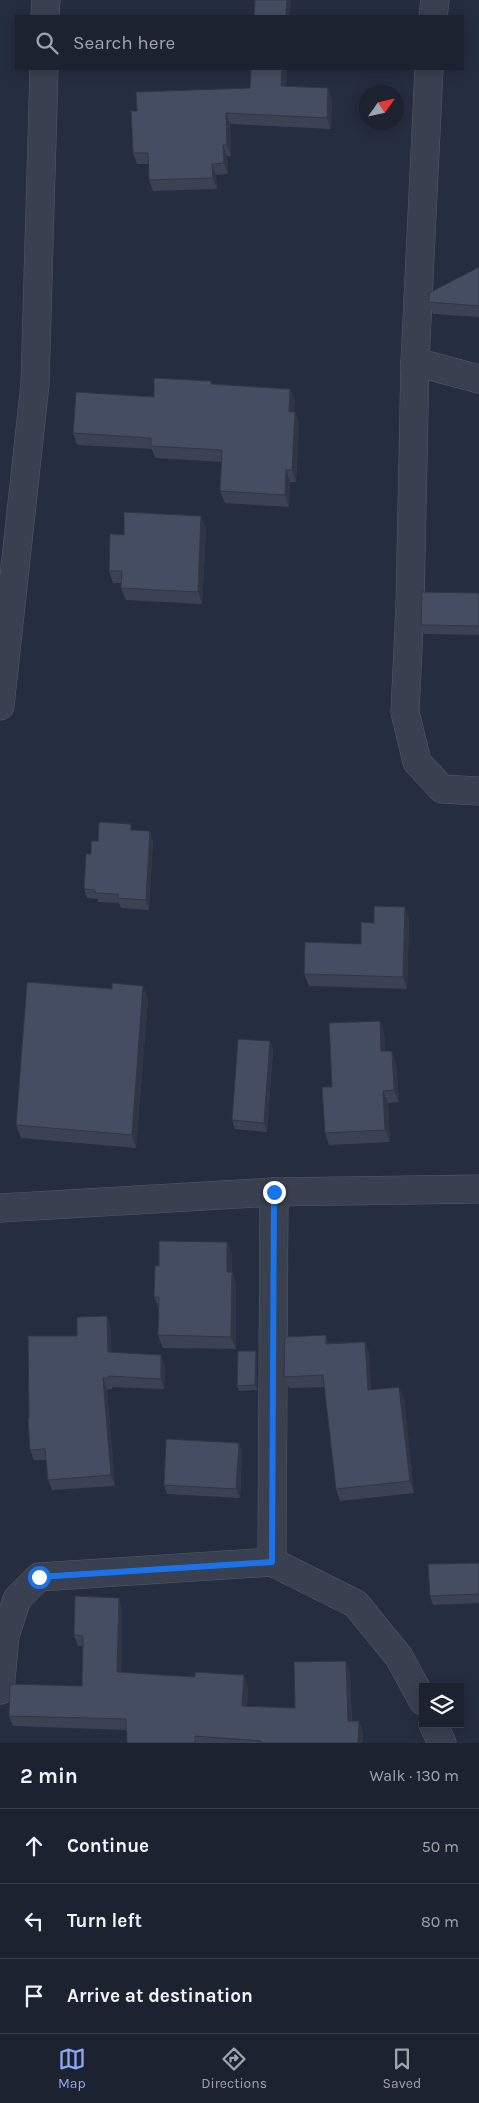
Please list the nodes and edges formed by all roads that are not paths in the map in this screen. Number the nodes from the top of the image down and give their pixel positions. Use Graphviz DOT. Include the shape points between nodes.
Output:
graph roads {
  1 [pos="46,0"];
  2 [pos="435,0"];
  3 [pos="45,15"];
  4 [pos="433,15"];
  5 [pos="44,70"];
  6 [pos="429,70"];
  7 [pos="415,362"];
  8 [pos="479,379"];
  9 [pos="0,706"];
  10 [pos="479,791"];
  11 [pos="479,1189"];
  12 [pos="274,1192"];
  13 [pos="0,1208"];
  14 [pos="272,1562"];
  15 [pos="0,1690"];
  16 [pos="419,1694"];
  17 [pos="436,1728"];
  18 [pos="442,1743"];
  1 -- 3 [label="street"];
  2 -- 4 [label="street"];
  5 -- 9 [label="street" via="35,384"];
  6 -- 7 [label="street"];
  7 -- 8 [label="street"];
  7 -- 10 [label="street" via="405,712 417,762 442,789"];
  11 -- 12 [label="street"];
  12 -- 13 [label="street"];
  12 -- 14 [label="street"];
  14 -- 15 [label="street" via="39,1577 17,1599 5,1636"];
  14 -- 16 [label="street" via="356,1604 399,1657"];
  17 -- 18 [label="street"];
}
